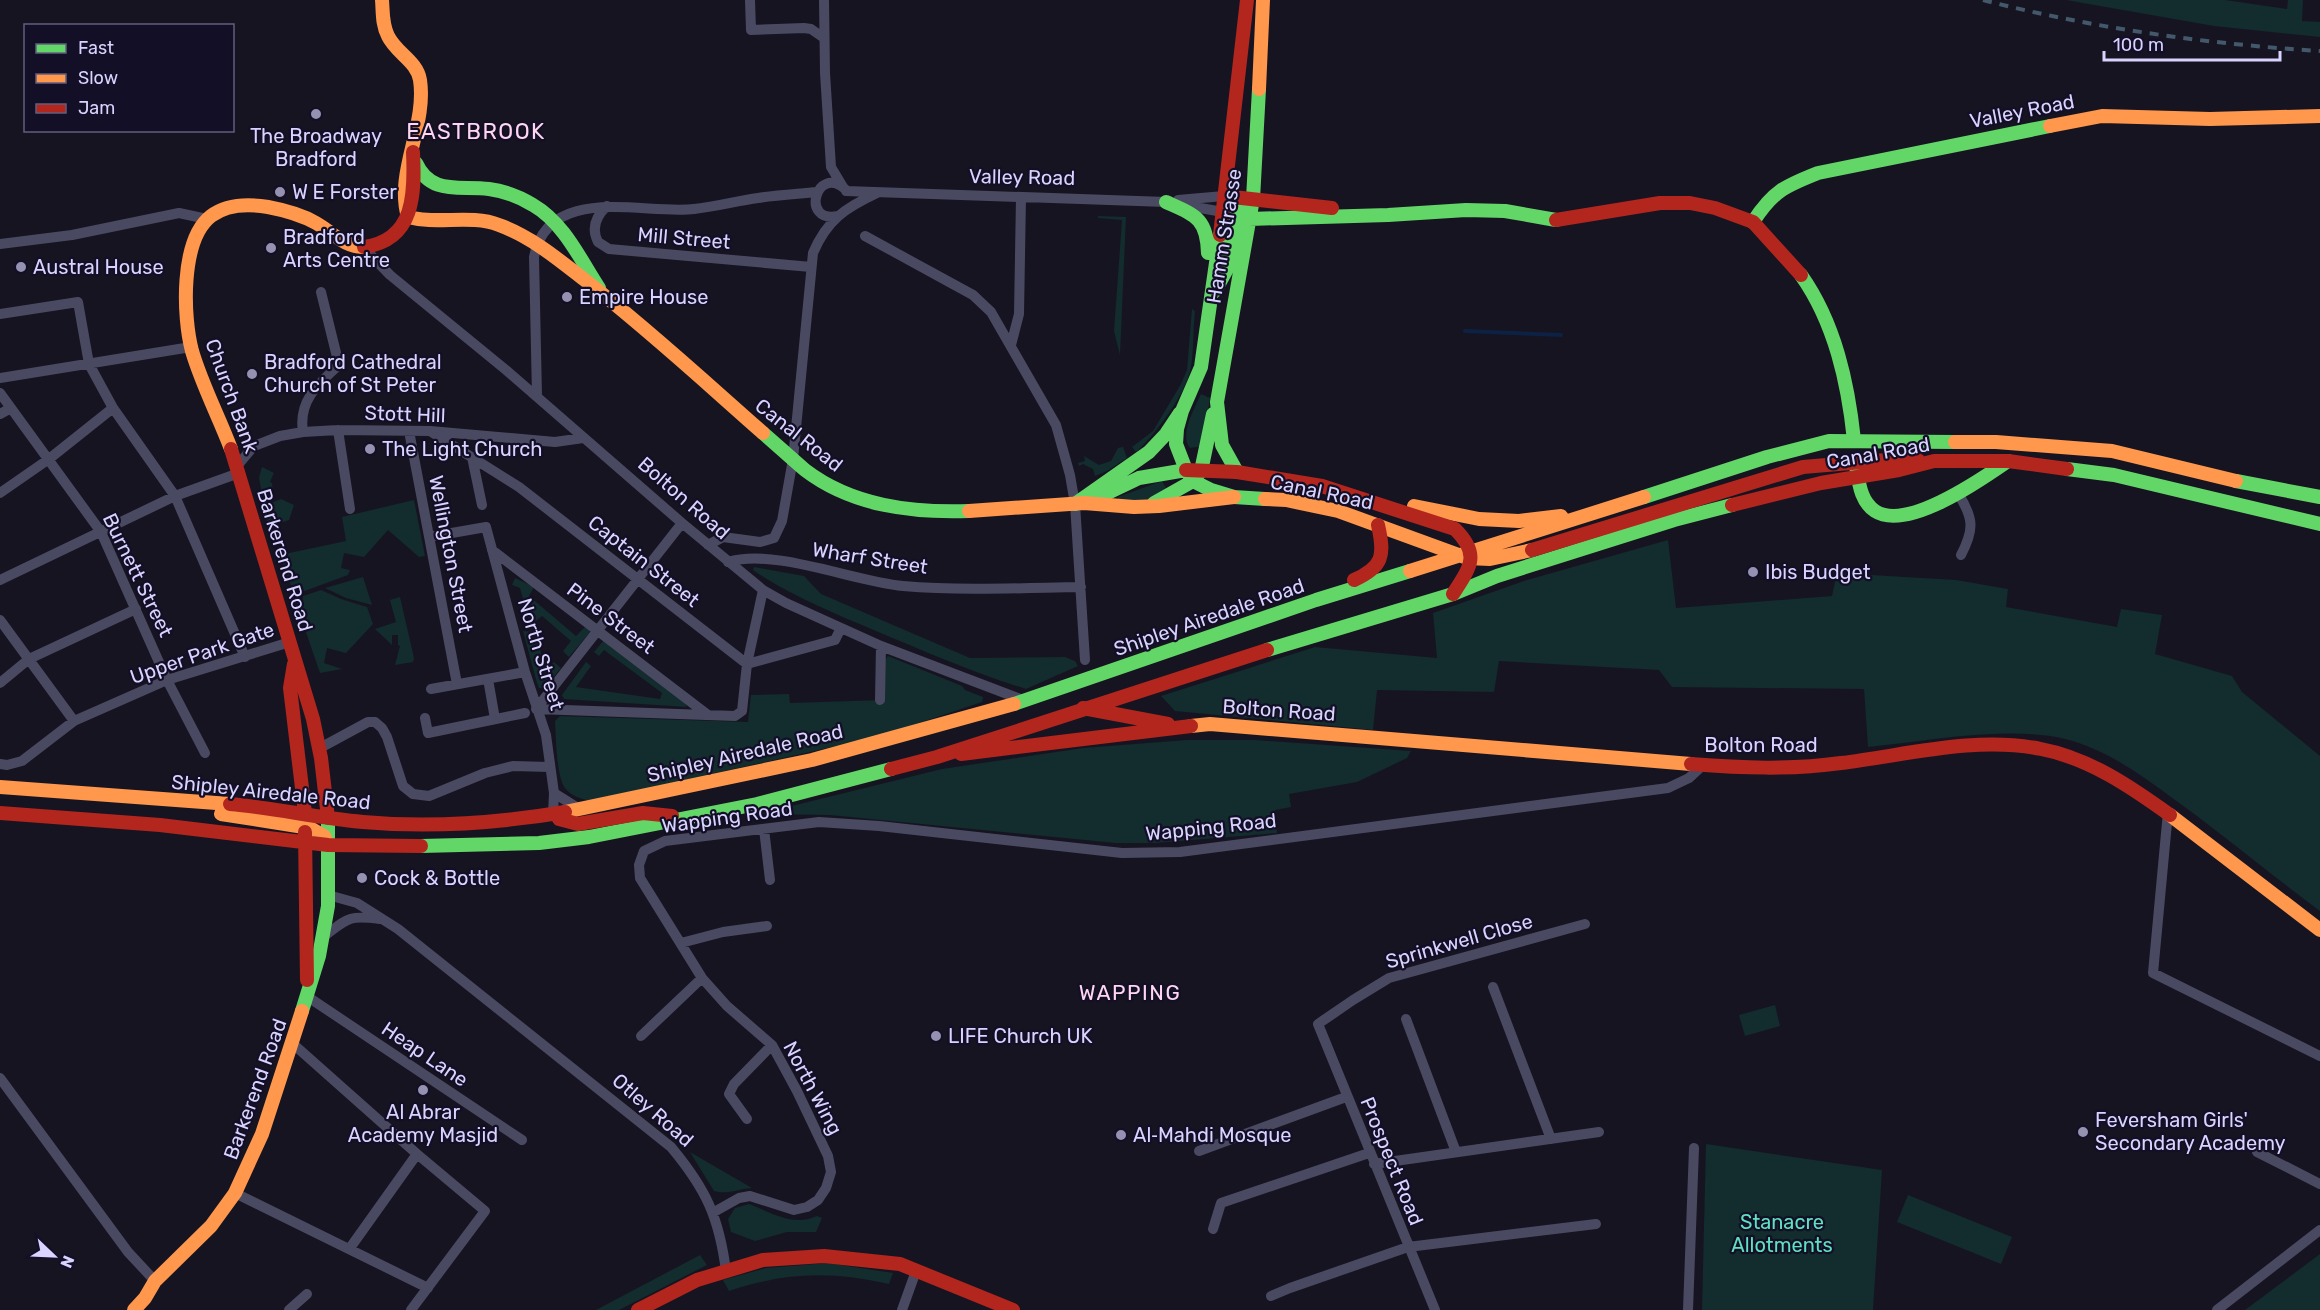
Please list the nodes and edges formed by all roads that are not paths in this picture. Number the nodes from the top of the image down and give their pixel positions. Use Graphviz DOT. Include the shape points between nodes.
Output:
graph roads {
  1 [pos="382,0"];
  2 [pos="750,0"];
  3 [pos="824,0"];
  4 [pos="1248,0"];
  5 [pos="1263,0"];
  6 [pos="824,38"];
  7 [pos="2320,116"];
  8 [pos="413,152"];
  9 [pos="831,166"];
  10 [pos="819,189"];
  11 [pos="844,189"];
  12 [pos="877,193"];
  13 [pos="790,196"];
  14 [pos="1224,196"];
  15 [pos="1021,197"];
  16 [pos="1253,199"];
  17 [pos="1166,202"];
  18 [pos="607,206"];
  19 [pos="848,206"];
  20 [pos="817,209"];
  21 [pos="1388,215"];
  22 [pos="838,216"];
  23 [pos="1236,216"];
  24 [pos="408,217"];
  25 [pos="207,219"];
  26 [pos="556,221"];
  27 [pos="1753,222"];
  28 [pos="821,234"];
  29 [pos="865,236"];
  30 [pos="0,244"];
  31 [pos="537,246"];
  32 [pos="364,248"];
  33 [pos="811,267"];
  34 [pos="602,291"];
  35 [pos="321,292"];
  36 [pos="1208,305"];
  37 [pos="0,314"];
  38 [pos="1011,345"];
  39 [pos="192,347"];
  40 [pos="89,364"];
  41 [pos="0,378"];
  42 [pos="0,393"];
  43 [pos="537,396"];
  44 [pos="1217,402"];
  45 [pos="11,408"];
  46 [pos="113,408"];
  47 [pos="1182,411"];
  48 [pos="0,414"];
  49 [pos="338,429"];
  50 [pos="409,430"];
  51 [pos="430,431"];
  52 [pos="303,432"];
  53 [pos="583,438"];
  54 [pos="1854,440"];
  55 [pos="472,457"];
  56 [pos="49,459"];
  57 [pos="793,459"];
  58 [pos="1934,461"];
  59 [pos="2008,461"];
  60 [pos="1856,462"];
  61 [pos="238,469"];
  62 [pos="1237,472"];
  63 [pos="1193,474"];
  64 [pos="1856,477"];
  65 [pos="0,493"];
  66 [pos="1959,495"];
  67 [pos="175,496"];
  68 [pos="1234,496"];
  69 [pos="2320,496"];
  70 [pos="1355,497"];
  71 [pos="1080,504"];
  72 [pos="482,505"];
  73 [pos="1150,506"];
  74 [pos="350,509"];
  75 [pos="1601,511"];
  76 [pos="682,523"];
  77 [pos="2316,524"];
  78 [pos="1378,525"];
  79 [pos="101,532"];
  80 [pos="429,537"];
  81 [pos="708,545"];
  82 [pos="492,550"];
  83 [pos="1473,555"];
  84 [pos="1961,555"];
  85 [pos="1458,556"];
  86 [pos="728,562"];
  87 [pos="637,578"];
  88 [pos="0,580"];
  89 [pos="1081,587"];
  90 [pos="763,590"];
  91 [pos="1453,594"];
  92 [pos="1316,600"];
  93 [pos="135,609"];
  94 [pos="0,620"];
  95 [pos="842,628"];
  96 [pos="597,630"];
  97 [pos="290,642"];
  98 [pos="881,646"];
  99 [pos="245,657"];
  100 [pos="295,658"];
  101 [pos="30,659"];
  102 [pos="1085,660"];
  103 [pos="747,664"];
  104 [pos="525,672"];
  105 [pos="488,679"];
  106 [pos="167,680"];
  107 [pos="0,683"];
  108 [pos="458,684"];
  109 [pos="431,689"];
  110 [pos="880,700"];
  111 [pos="1026,701"];
  112 [pos="1081,707"];
  113 [pos="536,709"];
  114 [pos="525,713"];
  115 [pos="708,715"];
  116 [pos="425,718"];
  117 [pos="495,719"];
  118 [pos="74,722"];
  119 [pos="1183,727"];
  120 [pos="320,748"];
  121 [pos="206,753"];
  122 [pos="937,757"];
  123 [pos="0,764"];
  124 [pos="1703,765"];
  125 [pos="549,767"];
  126 [pos="0,787"];
  127 [pos="554,793"];
  128 [pos="581,810"];
  129 [pos="2168,812"];
  130 [pos="0,813"];
  131 [pos="553,815"];
  132 [pos="328,818"];
  133 [pos="687,818"];
  134 [pos="305,820"];
  135 [pos="764,829"];
  136 [pos="305,842"];
  137 [pos="328,845"];
  138 [pos="644,851"];
  139 [pos="770,880"];
  140 [pos="328,895"];
  141 [pos="383,920"];
  142 [pos="1585,924"];
  143 [pos="767,926"];
  144 [pos="2320,930"];
  145 [pos="322,937"];
  146 [pos="681,943"];
  147 [pos="702,978"];
  148 [pos="1493,987"];
  149 [pos="308,997"];
  150 [pos="1406,1019"];
  151 [pos="1318,1024"];
  152 [pos="641,1036"];
  153 [pos="292,1043"];
  154 [pos="772,1045"];
  155 [pos="2320,1056"];
  156 [pos="0,1078"];
  157 [pos="1346,1097"];
  158 [pos="747,1119"];
  159 [pos="1599,1132"];
  160 [pos="1551,1139"];
  161 [pos="522,1140"];
  162 [pos="1694,1149"];
  163 [pos="1198,1150"];
  164 [pos="1456,1152"];
  165 [pos="2257,1152"];
  166 [pos="1369,1153"];
  167 [pos="417,1154"];
  168 [pos="1374,1164"];
  169 [pos="2320,1184"];
  170 [pos="235,1193"];
  171 [pos="714,1212"];
  172 [pos="1596,1224"];
  173 [pos="1213,1228"];
  174 [pos="2320,1230"];
  175 [pos="1408,1247"];
  176 [pos="350,1248"];
  177 [pos="726,1270"];
  178 [pos="916,1271"];
  179 [pos="155,1281"];
  180 [pos="428,1288"];
  181 [pos="307,1294"];
  182 [pos="1271,1296"];
  183 [pos="138,1307"];
  184 [pos="289,1310"];
  185 [pos="411,1310"];
  186 [pos="638,1310"];
  187 [pos="902,1310"];
  188 [pos="1013,1310"];
  189 [pos="1435,1310"];
  190 [pos="1688,1310"];
  191 [pos="2217,1310"];
  1 -- 8 [label="main road" via="386,32 419,75"];
  2 -- 6 [label="street" via="752,30 804,28"];
  3 -- 6 [label="street"];
  4 -- 14 [label="main road, Hamm Strasse"];
  5 -- 16 [label="main road, Hamm Strasse"];
  6 -- 9 [label="street"];
  7 -- 27 [label="main road, Valley Road" via="2102,116 2016,132 1818,173 1785,186 1765,203"];
  8 -- 24 [label="main road" via="414,202"];
  8 -- 26 [label="main road, Canal Road" via="418,171 434,184 497,190 536,206"];
  9 -- 10 [label="street"];
  9 -- 11 [label="street"];
  10 -- 11 [label="street" via="832,183"];
  10 -- 13 [label="street"];
  10 -- 20 [label="street"];
  11 -- 12 [label="street, Valley Road"];
  11 -- 19 [label="street"];
  12 -- 15 [label="street, Valley Road"];
  12 -- 19 [label="street"];
  13 -- 18 [label="street" via="684,210"];
  13 -- 20 [label="street"];
  14 -- 16 [label="main road, Valley Road"];
  14 -- 17 [label="street, Valley Road"];
  14 -- 23 [label="main road, Hamm Strasse"];
  15 -- 17 [label="street, Valley Road"];
  15 -- 38 [label="street" via="1019,314"];
  16 -- 21 [label="main road, Valley Road"];
  16 -- 23 [label="main road, Hamm Strasse"];
  17 -- 23 [label="street, Valley Road"];
  17 -- 36 [label="main road" via="1198,218 1207,228"];
  18 -- 26 [label="street"];
  18 -- 33 [label="street, Mill Street" via="598,214 595,237 600,245 616,250"];
  19 -- 22 [label="street"];
  20 -- 22 [label="street" via="827,217"];
  20 -- 28 [label="street"];
  21 -- 23 [label="main road, Valley Road"];
  21 -- 27 [label="main road, Valley Road" via="1505,211 1562,220 1660,203 1690,203"];
  22 -- 28 [label="street"];
  23 -- 36 [label="main road, Hamm Strasse"];
  23 -- 44 [label="main road, Hamm Strasse"];
  24 -- 31 [label="main road, Canal Road" via="428,222 478,219 512,230"];
  24 -- 32 [label="main road" via="394,235"];
  25 -- 30 [label="street" via="179,213 72,235"];
  25 -- 32 [label="main road" via="226,207 260,206 304,218 352,246"];
  25 -- 39 [label="main road, Church Bank" via="190,257 185,291"];
  26 -- 31 [label="street"];
  26 -- 34 [label="main road, Canal Road"];
  27 -- 54 [label="main road, Valley Road" via="1803,277 1824,316 1841,362"];
  28 -- 33 [label="street"];
  29 -- 38 [label="street" via="972,295 991,312"];
  31 -- 34 [label="main road, Canal Road"];
  31 -- 43 [label="street"];
  32 -- 43 [label="street, Bolton Road" via="390,275"];
  33 -- 57 [label="street"];
  34 -- 57 [label="main road, Canal Road"];
  35 -- 52 [label="street" via="339,365 314,387 301,419"];
  36 -- 47 [label="main road, Hamm Strasse" via="1201,367"];
  37 -- 40 [label="street" via="78,302"];
  38 -- 71 [label="street" via="1056,425"];
  39 -- 40 [label="street"];
  39 -- 61 [label="main road, Church Bank"];
  40 -- 41 [label="street"];
  40 -- 46 [label="street"];
  42 -- 45 [label="street, Burnett Street"];
  43 -- 53 [label="street, Bolton Road"];
  44 -- 62 [label="main road, Hamm Strasse" via="1222,444"];
  44 -- 63 [label="main road"];
  45 -- 48 [label="street"];
  45 -- 56 [label="street, Burnett Street"];
  46 -- 56 [label="street"];
  46 -- 67 [label="street"];
  47 -- 63 [label="main road, Hamm Strasse" via="1176,444"];
  47 -- 71 [label="main road" via="1149,452"];
  49 -- 50 [label="street, Stott Hill"];
  49 -- 52 [label="street, Stott Hill"];
  49 -- 74 [label="street"];
  50 -- 51 [label="street, Stott Hill"];
  50 -- 80 [label="street, Wellington Street"];
  51 -- 53 [label="street, Stott Hill" via="555,442"];
  51 -- 55 [label="street, Captain Street"];
  52 -- 61 [label="street, Stott Hill" via="254,446"];
  53 -- 76 [label="street, Bolton Road"];
  54 -- 60 [label="main road, Valley Road"];
  54 -- 69 [label="main road, Canal Road" via="1996,442 2112,451"];
  54 -- 75 [label="main road, Canal Road" via="1801,447"];
  55 -- 72 [label="street"];
  55 -- 87 [label="street, Captain Street"];
  56 -- 65 [label="street"];
  56 -- 79 [label="street, Burnett Street"];
  57 -- 71 [label="main road, Canal Road" via="845,494 906,511 998,511"];
  57 -- 81 [label="street" via="782,521 774,538 760,542 723,537"];
  58 -- 59 [label="main road, Canal Road"];
  58 -- 60 [label="main road"];
  58 -- 64 [label="main road, Canal Road"];
  59 -- 66 [label="main road"];
  59 -- 77 [label="main road, Canal Road" via="2114,475"];
  60 -- 64 [label="main road, Valley Road"];
  60 -- 83 [label="main road" via="1803,467 1520,554 1490,559"];
  61 -- 67 [label="street"];
  61 -- 97 [label="main road, Barkerend Road"];
  62 -- 63 [label="main road, Canal Road"];
  62 -- 70 [label="main road, Canal Road" via="1322,486"];
  63 -- 68 [label="main road" via="1211,490"];
  63 -- 71 [label="main road, Canal Road" via="1139,478"];
  63 -- 73 [label="main road"];
  64 -- 66 [label="main road" via="1865,502 1880,513 1926,511"];
  64 -- 91 [label="main road, Canal Road" via="1674,520 1497,576"];
  66 -- 84 [label="street" via="1969,510 1972,529"];
  67 -- 79 [label="street"];
  67 -- 99 [label="street"];
  68 -- 73 [label="main road, Canal Road"];
  68 -- 78 [label="main road, Canal Road" via="1286,500"];
  70 -- 75 [label="main road, Canal Road" via="1378,497 1479,519 1519,521"];
  70 -- 83 [label="main road, Canal Road" via="1455,529 1467,539"];
  71 -- 73 [label="main road, Canal Road"];
  71 -- 89 [label="street"];
  75 -- 83 [label="main road, Canal Road"];
  76 -- 81 [label="street, Bolton Road"];
  76 -- 87 [label="street"];
  78 -- 85 [label="main road, Canal Road"];
  78 -- 92 [label="main road" via="1380,557 1375,569"];
  79 -- 88 [label="street"];
  79 -- 93 [label="street, Burnett Street"];
  80 -- 82 [label="street, North Street" via="486,527"];
  80 -- 108 [label="street, Wellington Street"];
  81 -- 86 [label="street, Bolton Road"];
  82 -- 96 [label="street, Pine Street"];
  82 -- 104 [label="street, North Street"];
  83 -- 85 [label="main road, Shipley Airedale Road"];
  83 -- 91 [label="main road"];
  85 -- 92 [label="main road, Shipley Airedale Road"];
  86 -- 89 [label="street, Wharf Street" via="742,558 776,560 902,586"];
  86 -- 90 [label="street, Bolton Road"];
  87 -- 96 [label="street"];
  87 -- 103 [label="street, Captain Street"];
  89 -- 102 [label="street"];
  90 -- 95 [label="street, Bolton Road"];
  90 -- 103 [label="street"];
  91 -- 112 [label="main road"];
  92 -- 111 [label="main road, Shipley Airedale Road"];
  93 -- 101 [label="street"];
  93 -- 106 [label="street, Burnett Street"];
  94 -- 101 [label="street"];
  95 -- 98 [label="street, Bolton Road"];
  95 -- 103 [label="street" via="835,640"];
  96 -- 113 [label="street"];
  96 -- 115 [label="street, Pine Street"];
  97 -- 99 [label="street, Upper Park Gate"];
  97 -- 100 [label="main road, Barkerend Road"];
  98 -- 110 [label="street"];
  98 -- 111 [label="street, Bolton Road"];
  99 -- 106 [label="street, Upper Park Gate"];
  100 -- 120 [label="main road, Barkerend Road"];
  100 -- 134 [label="main road, Barkerend Road" via="290,688"];
  101 -- 107 [label="street"];
  101 -- 118 [label="street"];
  103 -- 115 [label="street" via="742,711 735,716"];
  104 -- 105 [label="street"];
  104 -- 113 [label="street, North Street"];
  105 -- 108 [label="street"];
  105 -- 117 [label="street"];
  106 -- 118 [label="street, Upper Park Gate"];
  106 -- 121 [label="street, Burnett Street"];
  108 -- 109 [label="street"];
  111 -- 112 [label="main road, Bolton Road"];
  111 -- 128 [label="main road, Shipley Airedale Road" via="812,760"];
  112 -- 119 [label="main road, Bolton Road"];
  112 -- 122 [label="main road"];
  113 -- 115 [label="street"];
  113 -- 125 [label="street, North Street" via="546,735"];
  114 -- 117 [label="street"];
  116 -- 117 [label="street" via="428,733"];
  118 -- 123 [label="street, Upper Park Gate" via="22,760"];
  119 -- 122 [label="main road, Bolton Road"];
  119 -- 124 [label="main road, Bolton Road" via="1210,724"];
  120 -- 125 [label="street" via="375,722 387,737 403,786 424,796 513,766"];
  120 -- 132 [label="main road, Barkerend Road"];
  122 -- 133 [label="main road"];
  124 -- 129 [label="main road, Bolton Road" via="1786,768 1976,745 2014,746 2093,766"];
  124 -- 135 [label="street, Wapping Road" via="1689,778 1668,788 1180,852 1122,853 819,822"];
  125 -- 127 [label="street, North Street"];
  126 -- 134 [label="main road, Shipley Airedale Road" via="266,808"];
  127 -- 128 [label="street"];
  127 -- 131 [label="street, North Street"];
  128 -- 131 [label="main road, Shipley Airedale Road"];
  129 -- 144 [label="main road, Bolton Road"];
  129 -- 155 [label="street" via="2153,973"];
  130 -- 136 [label="main road" via="160,825"];
  131 -- 132 [label="main road, Shipley Airedale Road" via="407,824"];
  131 -- 133 [label="main road" via="566,823 642,813"];
  132 -- 134 [label="main road, Shipley Airedale Road"];
  132 -- 137 [label="main road, Barkerend Road"];
  133 -- 137 [label="main road" via="539,843"];
  134 -- 136 [label="main road, Barkerend Road"];
  134 -- 137 [label="main road"];
  135 -- 138 [label="street, Wapping Road" via="665,841"];
  135 -- 139 [label="street"];
  136 -- 137 [label="main road"];
  136 -- 149 [label="main road, Barkerend Road"];
  137 -- 140 [label="main road, Barkerend Road"];
  138 -- 146 [label="street, North Wing" via="640,878"];
  140 -- 141 [label="street, Otley Road" via="357,903"];
  140 -- 145 [label="main road, Barkerend Road"];
  141 -- 145 [label="street, Otley Road" via="356,916"];
  141 -- 171 [label="street, Otley Road" via="656,1133 692,1172"];
  142 -- 151 [label="street, Sprinkwell Close" via="1389,978"];
  143 -- 146 [label="street"];
  145 -- 149 [label="main road, Barkerend Road"];
  146 -- 147 [label="street, North Wing"];
  147 -- 152 [label="street"];
  147 -- 154 [label="street, North Wing"];
  148 -- 160 [label="street"];
  149 -- 153 [label="main road, Barkerend Road"];
  149 -- 161 [label="street, Heap Lane"];
  150 -- 164 [label="street"];
  151 -- 157 [label="street, Prospect Road"];
  153 -- 167 [label="street"];
  153 -- 170 [label="main road, Barkerend Road" via="262,1134"];
  154 -- 158 [label="street" via="729,1094"];
  154 -- 171 [label="street, North Wing" via="828,1156 831,1172 826,1188 818,1200 794,1210 750,1196"];
  156 -- 179 [label="street" via="128,1252"];
  157 -- 163 [label="street"];
  157 -- 166 [label="street, Prospect Road"];
  159 -- 160 [label="street"];
  160 -- 164 [label="street"];
  162 -- 190 [label="street"];
  164 -- 168 [label="street"];
  165 -- 169 [label="street"];
  166 -- 168 [label="street, Prospect Road"];
  166 -- 173 [label="street" via="1221,1203"];
  167 -- 176 [label="street"];
  167 -- 180 [label="street" via="485,1211"];
  168 -- 175 [label="street, Prospect Road"];
  170 -- 176 [label="street"];
  170 -- 179 [label="main road, Barkerend Road" via="189,1249"];
  171 -- 177 [label="street, Otley Road"];
  172 -- 175 [label="street"];
  174 -- 191 [label="street"];
  175 -- 182 [label="street"];
  175 -- 189 [label="street, Prospect Road"];
  176 -- 180 [label="street"];
  177 -- 178 [label="main road" via="763,1260 825,1256 900,1264"];
  177 -- 186 [label="main road"];
  178 -- 187 [label="street"];
  178 -- 188 [label="main road"];
  179 -- 183 [label="main road, Barkerend Road"];
  180 -- 185 [label="street"];
  181 -- 184 [label="street"];
}
